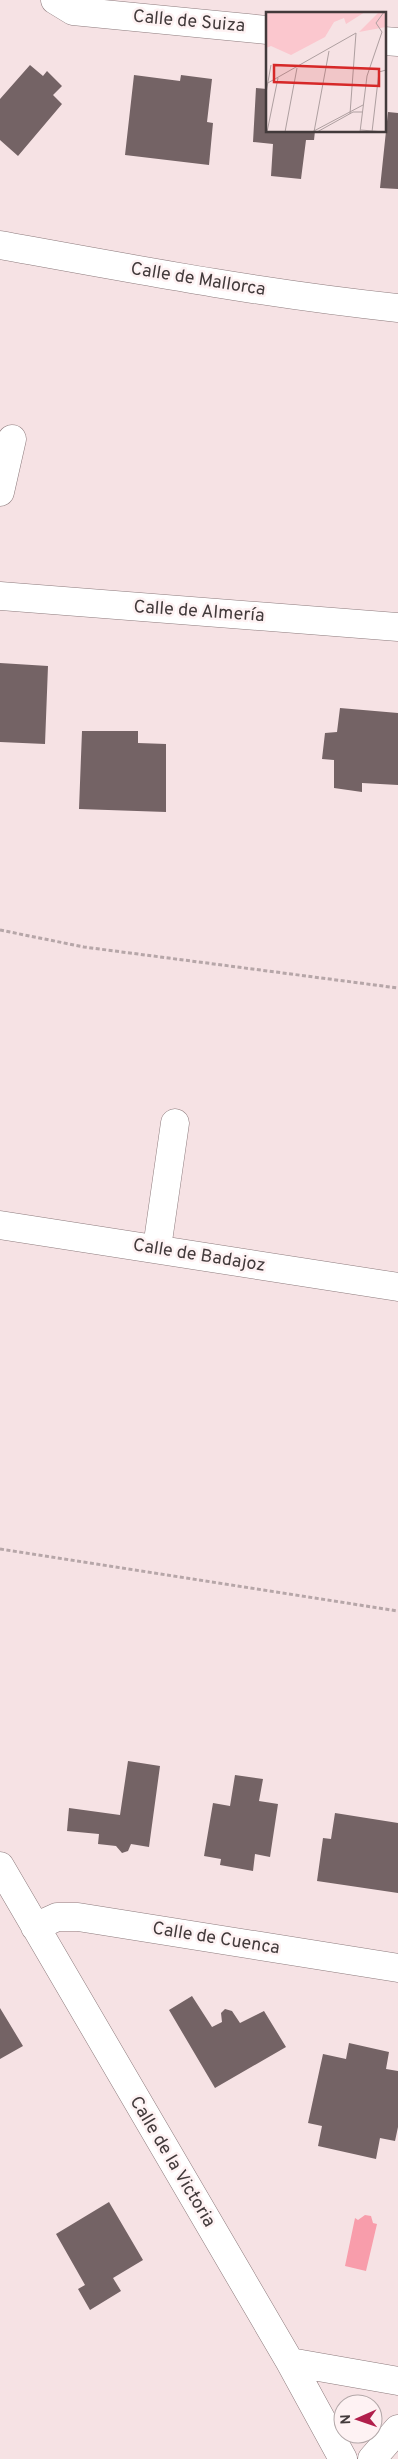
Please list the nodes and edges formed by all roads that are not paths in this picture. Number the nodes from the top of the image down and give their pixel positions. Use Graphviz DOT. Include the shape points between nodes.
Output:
graph roads {
  1 [pos="55,0"];
  2 [pos="266,30"];
  3 [pos="0,245"];
  4 [pos="398,308"];
  5 [pos="12,439"];
  6 [pos="0,492"];
  7 [pos="0,596"];
  8 [pos="398,627"];
  9 [pos="175,1124"];
  10 [pos="0,1226"];
  11 [pos="157,1248"];
  12 [pos="398,1287"];
  13 [pos="0,1866"];
  14 [pos="36,1927"];
  15 [pos="398,1968"];
  16 [pos="290,2362"];
  17 [pos="398,2381"];
  18 [pos="398,2429"];
  19 [pos="343,2459"];
  20 [pos="372,2459"];
  1 -- 2 [label="street, Calle de Suiza" via="73,11"];
  3 -- 4 [label="street, Calle de Mallorca" via="173,277 306,298"];
  5 -- 6 [label="street"];
  7 -- 8 [label="street, Calle de Almería"];
  9 -- 11 [label="street"];
  10 -- 11 [label="street, Calle de Badajoz"];
  11 -- 12 [label="street, Calle de Badajoz"];
  13 -- 14 [label="street, Calle de la Victoria"];
  14 -- 15 [label="street, Calle de Cuenca" via="57,1917 78,1917"];
  14 -- 16 [label="street, Calle de la Victoria"];
  16 -- 17 [label="street"];
  16 -- 19 [label="street, Calle de la Victoria"];
  18 -- 20 [label="street"];
}
